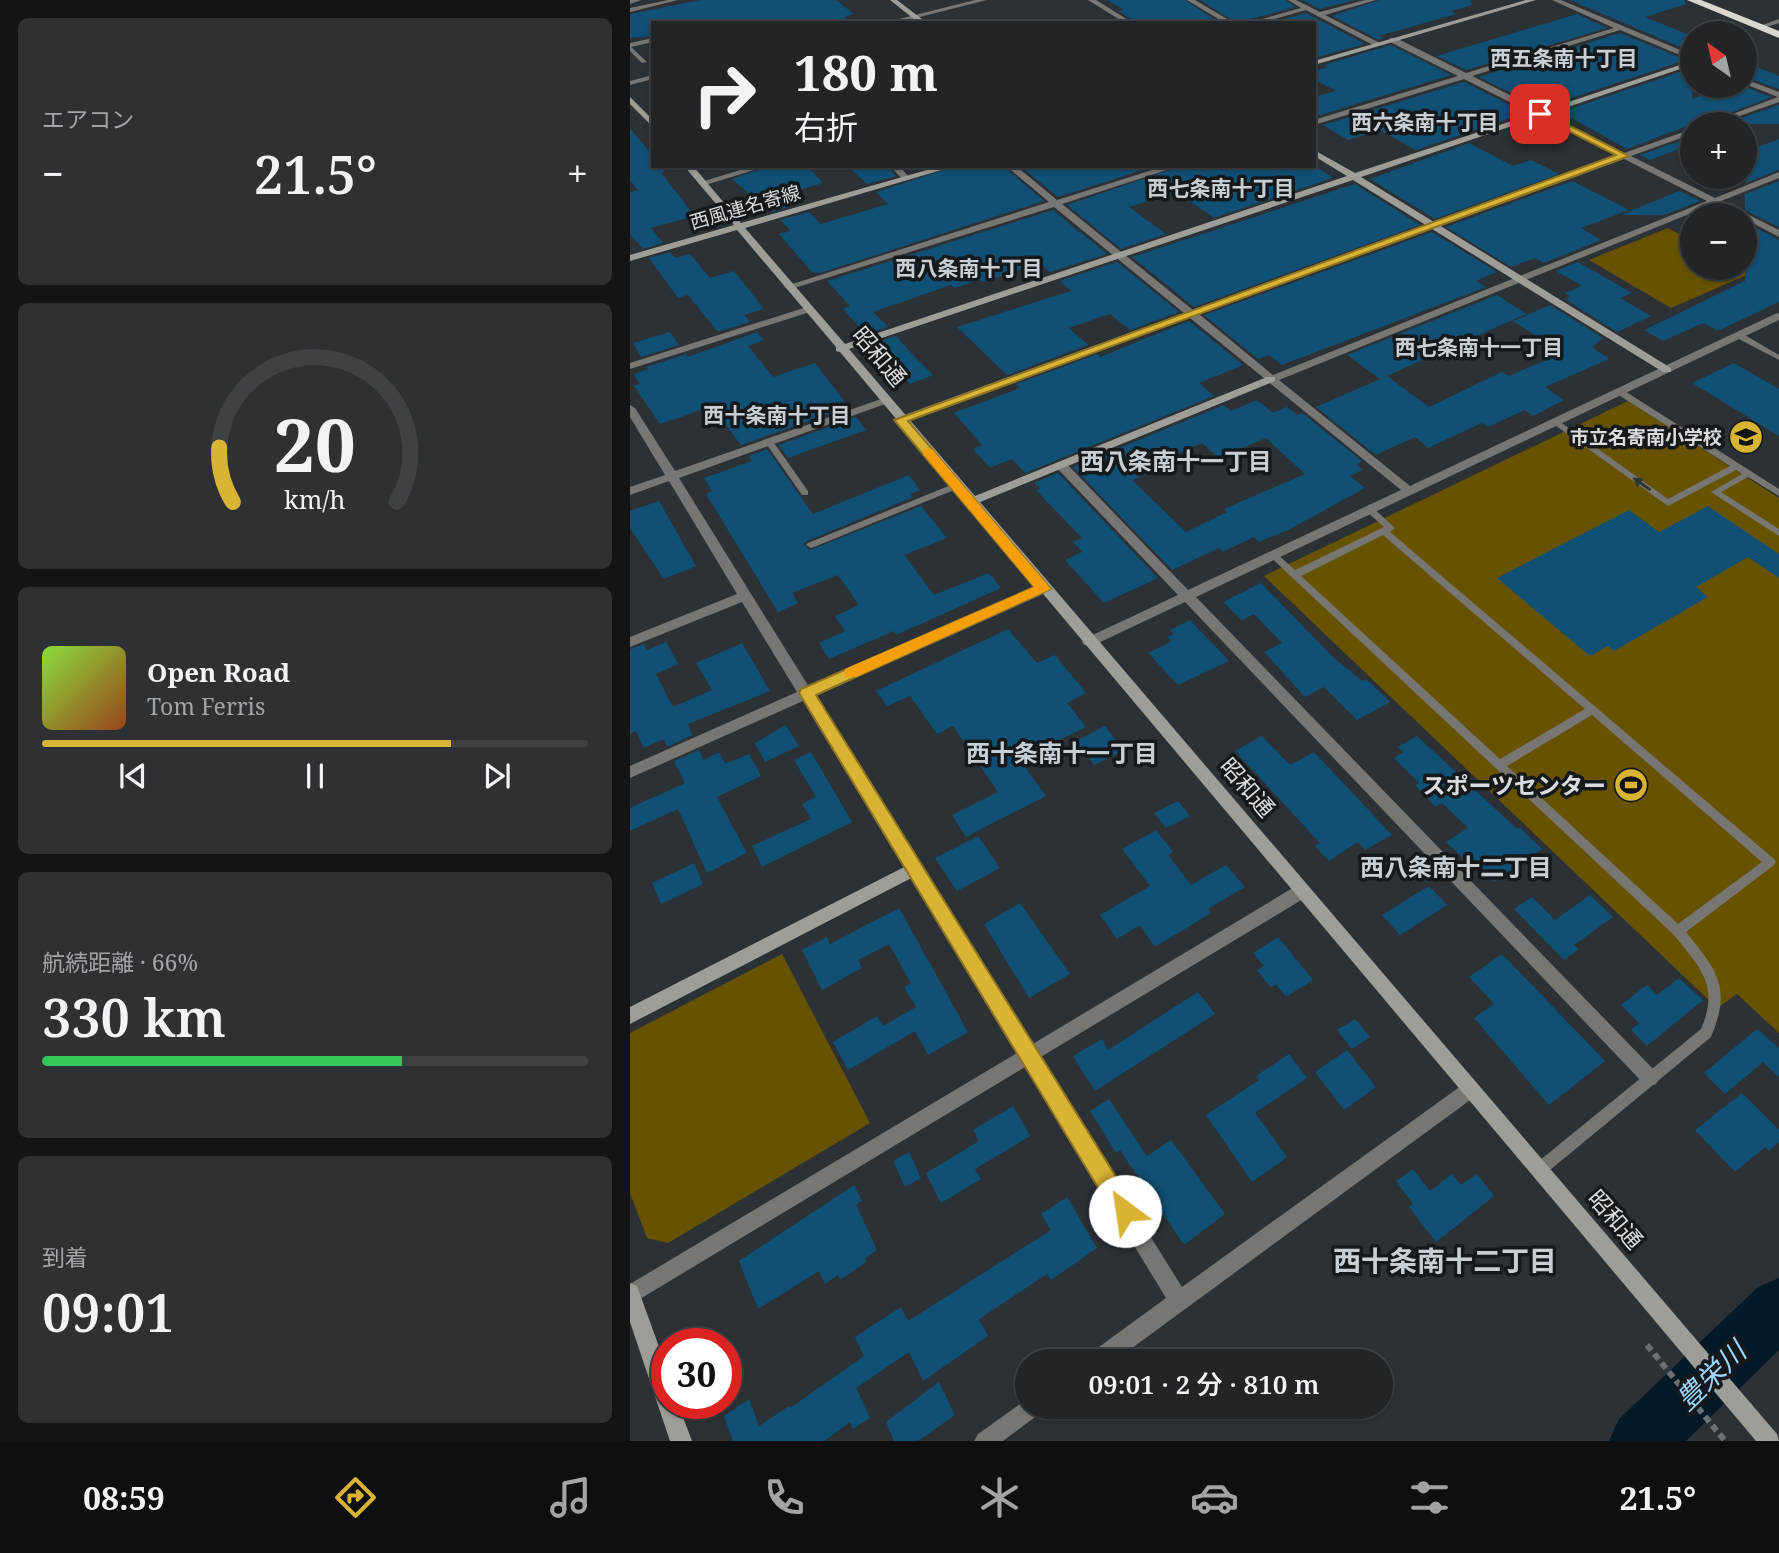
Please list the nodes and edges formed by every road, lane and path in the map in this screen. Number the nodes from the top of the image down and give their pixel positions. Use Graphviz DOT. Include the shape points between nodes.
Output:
graph roads {
  1 [pos="638,0"];
  2 [pos="675,0"];
  3 [pos="893,0"];
  4 [pos="984,0"];
  5 [pos="1091,0"];
  6 [pos="1190,0"];
  7 [pos="1291,0"];
  8 [pos="1373,0"];
  9 [pos="1533,0"];
  10 [pos="1555,0"];
  11 [pos="1692,0"];
  12 [pos="630,2"];
  13 [pos="1307,8"];
  14 [pos="630,10"];
  15 [pos="1319,14"];
  16 [pos="915,16"];
  17 [pos="894,21"];
  18 [pos="921,21"];
  19 [pos="1127,21"];
  20 [pos="1227,21"];
  21 [pos="1258,21"];
  22 [pos="1779,21"];
  23 [pos="1760,27"];
  24 [pos="1620,28"];
  25 [pos="1779,35"];
  26 [pos="1393,40"];
  27 [pos="651,41"];
  28 [pos="1378,44"];
  29 [pos="630,47"];
  30 [pos="1680,56"];
  31 [pos="644,62"];
  32 [pos="1316,62"];
  33 [pos="1680,65"];
  34 [pos="1466,76"];
  35 [pos="651,78"];
  36 [pos="630,83"];
  37 [pos="1757,86"];
  38 [pos="1779,97"];
  39 [pos="630,99"];
  40 [pos="641,111"];
  41 [pos="1741,112"];
  42 [pos="630,114"];
  43 [pos="1540,114"];
  44 [pos="1316,122"];
  45 [pos="651,123"];
  46 [pos="1680,135"];
  47 [pos="1316,153"];
  48 [pos="1624,156"];
  49 [pos="690,168"];
  50 [pos="755,168"];
  51 [pos="896,168"];
  52 [pos="944,168"];
  53 [pos="1012,168"];
  54 [pos="1168,168"];
  55 [pos="1779,175"];
  56 [pos="1354,177"];
  57 [pos="907,179"];
  58 [pos="702,183"];
  59 [pos="1716,202"];
  60 [pos="1054,203"];
  61 [pos="1757,223"];
  62 [pos="1431,225"];
  63 [pos="737,227"];
  64 [pos="1779,234"];
  65 [pos="1118,256"];
  66 [pos="630,258"];
  67 [pos="1520,279"];
  68 [pos="788,287"];
  69 [pos="807,310"];
  70 [pos="1189,313"];
  71 [pos="1779,316"];
  72 [pos="1740,336"];
  73 [pos="840,349"];
  74 [pos="1779,358"];
  75 [pos="630,366"];
  76 [pos="1667,370"];
  77 [pos="1271,379"];
  78 [pos="1620,393"];
  79 [pos="884,401"];
  80 [pos="630,408"];
  81 [pos="900,420"];
  82 [pos="1556,423"];
  83 [pos="769,442"];
  84 [pos="1061,465"];
  85 [pos="1737,467"];
  86 [pos="1748,474"];
  87 [pos="671,477"];
  88 [pos="956,486"];
  89 [pos="1408,490"];
  90 [pos="630,491"];
  91 [pos="804,494"];
  92 [pos="1779,494"];
  93 [pos="970,502"];
  94 [pos="1369,509"];
  95 [pos="1776,528"];
  96 [pos="1384,531"];
  97 [pos="811,545"];
  98 [pos="1273,555"];
  99 [pos="1294,575"];
  100 [pos="1044,589"];
  101 [pos="1188,595"];
  102 [pos="744,596"];
  103 [pos="630,642"];
  104 [pos="1089,642"];
  105 [pos="807,693"];
  106 [pos="1592,710"];
  107 [pos="1499,765"];
  108 [pos="630,772"];
  109 [pos="916,868"];
  110 [pos="1302,891"];
  111 [pos="1678,931"];
  112 [pos="630,1016"];
  113 [pos="1030,1055"];
  114 [pos="1650,1078"];
  115 [pos="1471,1089"];
  116 [pos="1539,1170"];
  117 [pos="630,1294"];
  118 [pos="1179,1301"];
  119 [pos="1647,1345"];
  120 [pos="1113,1349"];
  121 [pos="651,1353"];
  122 [pos="674,1419"];
  123 [pos="1015,1419"];
  124 [pos="1765,1435"];
  125 [pos="681,1441"];
  126 [pos="985,1441"];
  127 [pos="1725,1441"];
  1 -- 12 [label="lane"];
  2 -- 14 [label="lane"];
  3 -- 16 [label="street"];
  4 -- 16 [label="street"];
  5 -- 19 [label="street"];
  6 -- 20 [label="street"];
  7 -- 13 [label="street"];
  8 -- 15 [label="street"];
  9 -- 26 [label="street"];
  10 -- 24 [label="street"];
  11 -- 23 [label="highway"];
  13 -- 15 [label="street"];
  13 -- 21 [label="street"];
  15 -- 28 [label="street"];
  16 -- 17 [label="street"];
  16 -- 18 [label="street"];
  22 -- 23 [label="street"];
  23 -- 25 [label="highway"];
  24 -- 30 [label="street"];
  24 -- 34 [label="street"];
  26 -- 28 [label="street"];
  26 -- 34 [label="street"];
  27 -- 29 [label="lane"];
  28 -- 32 [label="street"];
  29 -- 31 [label="lane"];
  33 -- 43 [label="street"];
  34 -- 43 [label="street"];
  34 -- 44 [label="street"];
  35 -- 36 [label="street"];
  37 -- 38 [label="street"];
  38 -- 41 [label="street"];
  39 -- 40 [label="street"];
  40 -- 42 [label="street"];
  40 -- 45 [label="street"];
  43 -- 48 [label="street"];
  43 -- 56 [label="street"];
  46 -- 48 [label="street"];
  47 -- 56 [label="street"];
  48 -- 59 [label="street"];
  48 -- 62 [label="street"];
  49 -- 58 [label="street, 昭和通"];
  50 -- 58 [label="street"];
  51 -- 57 [label="street"];
  52 -- 57 [label="street, 西風連名寄線"];
  53 -- 60 [label="street"];
  54 -- 60 [label="street"];
  55 -- 59 [label="street"];
  56 -- 62 [label="street"];
  56 -- 65 [label="street"];
  57 -- 63 [label="street, 西風連名寄線"];
  58 -- 63 [label="street, 昭和通"];
  59 -- 67 [label="street"];
  60 -- 65 [label="street"];
  60 -- 68 [label="street"];
  61 -- 64 [label="street"];
  62 -- 67 [label="street"];
  62 -- 70 [label="street"];
  63 -- 66 [label="street, 西風連名寄線"];
  63 -- 68 [label="street, 昭和通"];
  65 -- 70 [label="street"];
  65 -- 73 [label="street"];
  67 -- 76 [label="street"];
  67 -- 77 [label="street"];
  68 -- 69 [label="street, 昭和通"];
  69 -- 73 [label="street, 昭和通"];
  69 -- 75 [label="street"];
  70 -- 77 [label="street"];
  70 -- 81 [label="street"];
  71 -- 72 [label="street"];
  72 -- 74 [label="lane"];
  72 -- 76 [label="street"];
  73 -- 79 [label="street, 昭和通"];
  76 -- 78 [label="street"];
  77 -- 84 [label="street"];
  77 -- 89 [label="street"];
  78 -- 82 [label="street"];
  78 -- 85 [label="lane"];
  79 -- 81 [label="street, 昭和通"];
  79 -- 83 [label="street"];
  80 -- 87 [label="street"];
  81 -- 88 [label="street, 昭和通"];
  85 -- 82 [label="lane, one-way" via="1668,503"];
  82 -- 89 [label="street"];
  83 -- 87 [label="street"];
  83 -- 91 [label="lane"];
  84 -- 93 [label="street"];
  84 -- 101 [label="street"];
  85 -- 86 [label="lane"];
  86 -- 92 [label="lane"];
  86 -- 95 [label="lane" via="1715,492"];
  87 -- 90 [label="street"];
  87 -- 102 [label="street"];
  88 -- 93 [label="street, 昭和通"];
  88 -- 97 [label="lane"];
  89 -- 94 [label="street"];
  93 -- 100 [label="street, 昭和通"];
  94 -- 96 [label="lane" via="1390,528"];
  94 -- 98 [label="street"];
  96 -- 99 [label="lane"];
  96 -- 106 [label="lane"];
  98 -- 99 [label="lane"];
  98 -- 101 [label="street"];
  99 -- 107 [label="lane"];
  100 -- 104 [label="street, 昭和通"];
  100 -- 105 [label="street"];
  101 -- 104 [label="street"];
  101 -- 114 [label="street"];
  102 -- 103 [label="street"];
  102 -- 105 [label="street"];
  104 -- 110 [label="street, 昭和通"];
  105 -- 108 [label="street"];
  105 -- 109 [label="street"];
  106 -- 107 [label="lane"];
  106 -- 111 [label="lane" via="1770,862"];
  107 -- 111 [label="lane"];
  109 -- 112 [label="street"];
  109 -- 113 [label="street"];
  110 -- 113 [label="street"];
  110 -- 115 [label="street, 昭和通"];
  111 -- 114 [label="lane" via="1715,981 1717,1012 1706,1033"];
  113 -- 117 [label="street"];
  113 -- 118 [label="street"];
  114 -- 116 [label="lane"];
  115 -- 116 [label="street, 昭和通"];
  115 -- 118 [label="street"];
  116 -- 124 [label="street, 昭和通"];
  117 -- 121 [label="street"];
  118 -- 120 [label="street"];
  119 -- 127 [label="path"];
  122 -- 125 [label="street"];
  123 -- 126 [label="street"];
}
